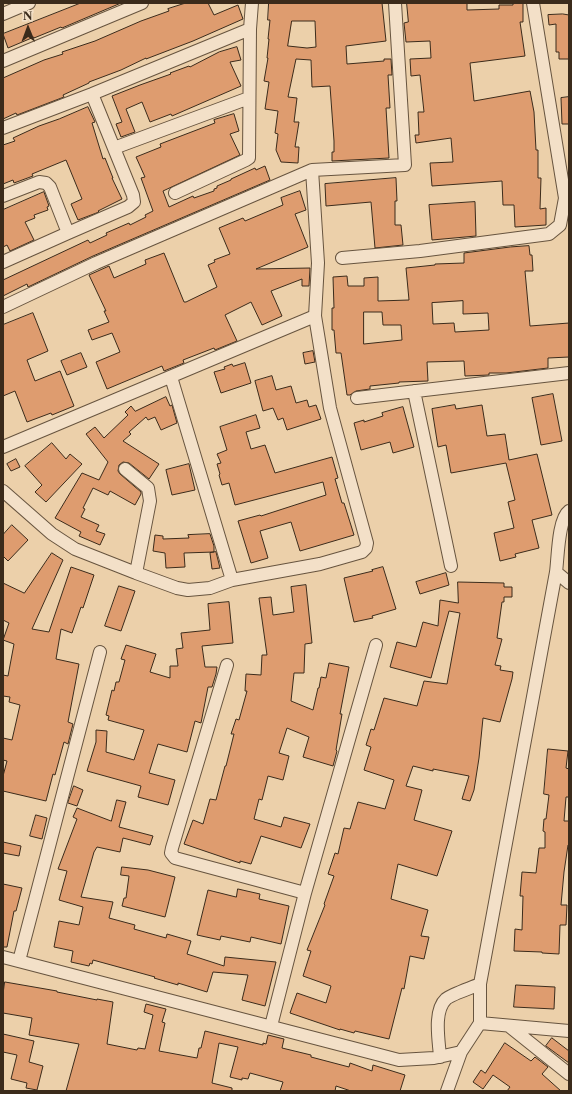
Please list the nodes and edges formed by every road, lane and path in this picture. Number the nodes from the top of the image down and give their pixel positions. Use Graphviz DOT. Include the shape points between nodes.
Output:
graph roads {
  1 [pos="29,3"];
  2 [pos="142,3"];
  3 [pos="252,3"];
  4 [pos="395,3"];
  5 [pos="533,3"];
  6 [pos="3,14"];
  7 [pos="250,29"];
  8 [pos="3,61"];
  9 [pos="92,94"];
  10 [pos="249,98"];
  11 [pos="3,128"];
  12 [pos="114,148"];
  13 [pos="312,170"];
  14 [pos="175,193"];
  15 [pos="3,196"];
  16 [pos="68,233"];
  17 [pos="342,258"];
  18 [pos="3,262"];
  19 [pos="3,307"];
  20 [pos="315,316"];
  21 [pos="569,373"];
  22 [pos="171,377"];
  23 [pos="414,391"];
  24 [pos="357,398"];
  25 [pos="3,447"];
  26 [pos="124,469"];
  27 [pos="3,491"];
  28 [pos="569,511"];
  29 [pos="451,566"];
  30 [pos="556,572"];
  31 [pos="136,574"];
  32 [pos="232,580"];
  33 [pos="569,583"];
  34 [pos="376,645"];
  35 [pos="100,652"];
  36 [pos="227,665"];
  37 [pos="305,893"];
  38 [pos="3,957"];
  39 [pos="19,961"];
  40 [pos="480,984"];
  41 [pos="480,1023"];
  42 [pos="271,1026"];
  43 [pos="509,1026"];
  44 [pos="569,1031"];
  45 [pos="461,1052"];
  46 [pos="440,1057"];
  47 [pos="569,1074"];
  48 [pos="447,1091"];
  1 -- 6 [label="street"];
  2 -- 8 [label="street"];
  3 -- 7 [label="street"];
  4 -- 13 [label="street" via="405,165"];
  5 -- 17 [label="street" via="565,198 560,224 549,234"];
  7 -- 9 [label="street"];
  7 -- 10 [label="street"];
  9 -- 11 [label="street"];
  9 -- 12 [label="street"];
  10 -- 12 [label="street"];
  10 -- 14 [label="street" via="249,158"];
  12 -- 16 [label="street" via="134,202 128,208"];
  13 -- 19 [label="street" via="96,263"];
  13 -- 20 [label="street" via="318,263"];
  15 -- 16 [label="street" via="39,182 46,183 50,187"];
  16 -- 18 [label="street"];
  20 -- 22 [label="street"];
  20 -- 32 [label="street" via="330,408 367,543 366,548 362,552 320,564"];
  21 -- 23 [label="street"];
  22 -- 25 [label="street"];
  22 -- 32 [label="street"];
  23 -- 24 [label="street"];
  23 -- 29 [label="street"];
  26 -- 31 [label="street" via="148,488 150,494"];
  27 -- 31 [label="street" via="52,534 75,549"];
  28 -- 30 [label="street" via="565,514 562,524"];
  30 -- 33 [label="street"];
  30 -- 40 [label="street"];
  31 -- 32 [label="street" via="188,590 210,588"];
  34 -- 37 [label="street"];
  35 -- 39 [label="street"];
  36 -- 37 [label="street" via="171,853 175,858"];
  37 -- 42 [label="street"];
  38 -- 39 [label="street"];
  39 -- 42 [label="street"];
  40 -- 41 [label="street"];
  40 -- 46 [label="street" via="446,999 439,1011"];
  41 -- 43 [label="street"];
  41 -- 45 [label="street"];
  42 -- 46 [label="street" via="399,1060"];
  43 -- 44 [label="street"];
  43 -- 47 [label="street"];
  45 -- 46 [label="street"];
  45 -- 48 [label="street"];
}
